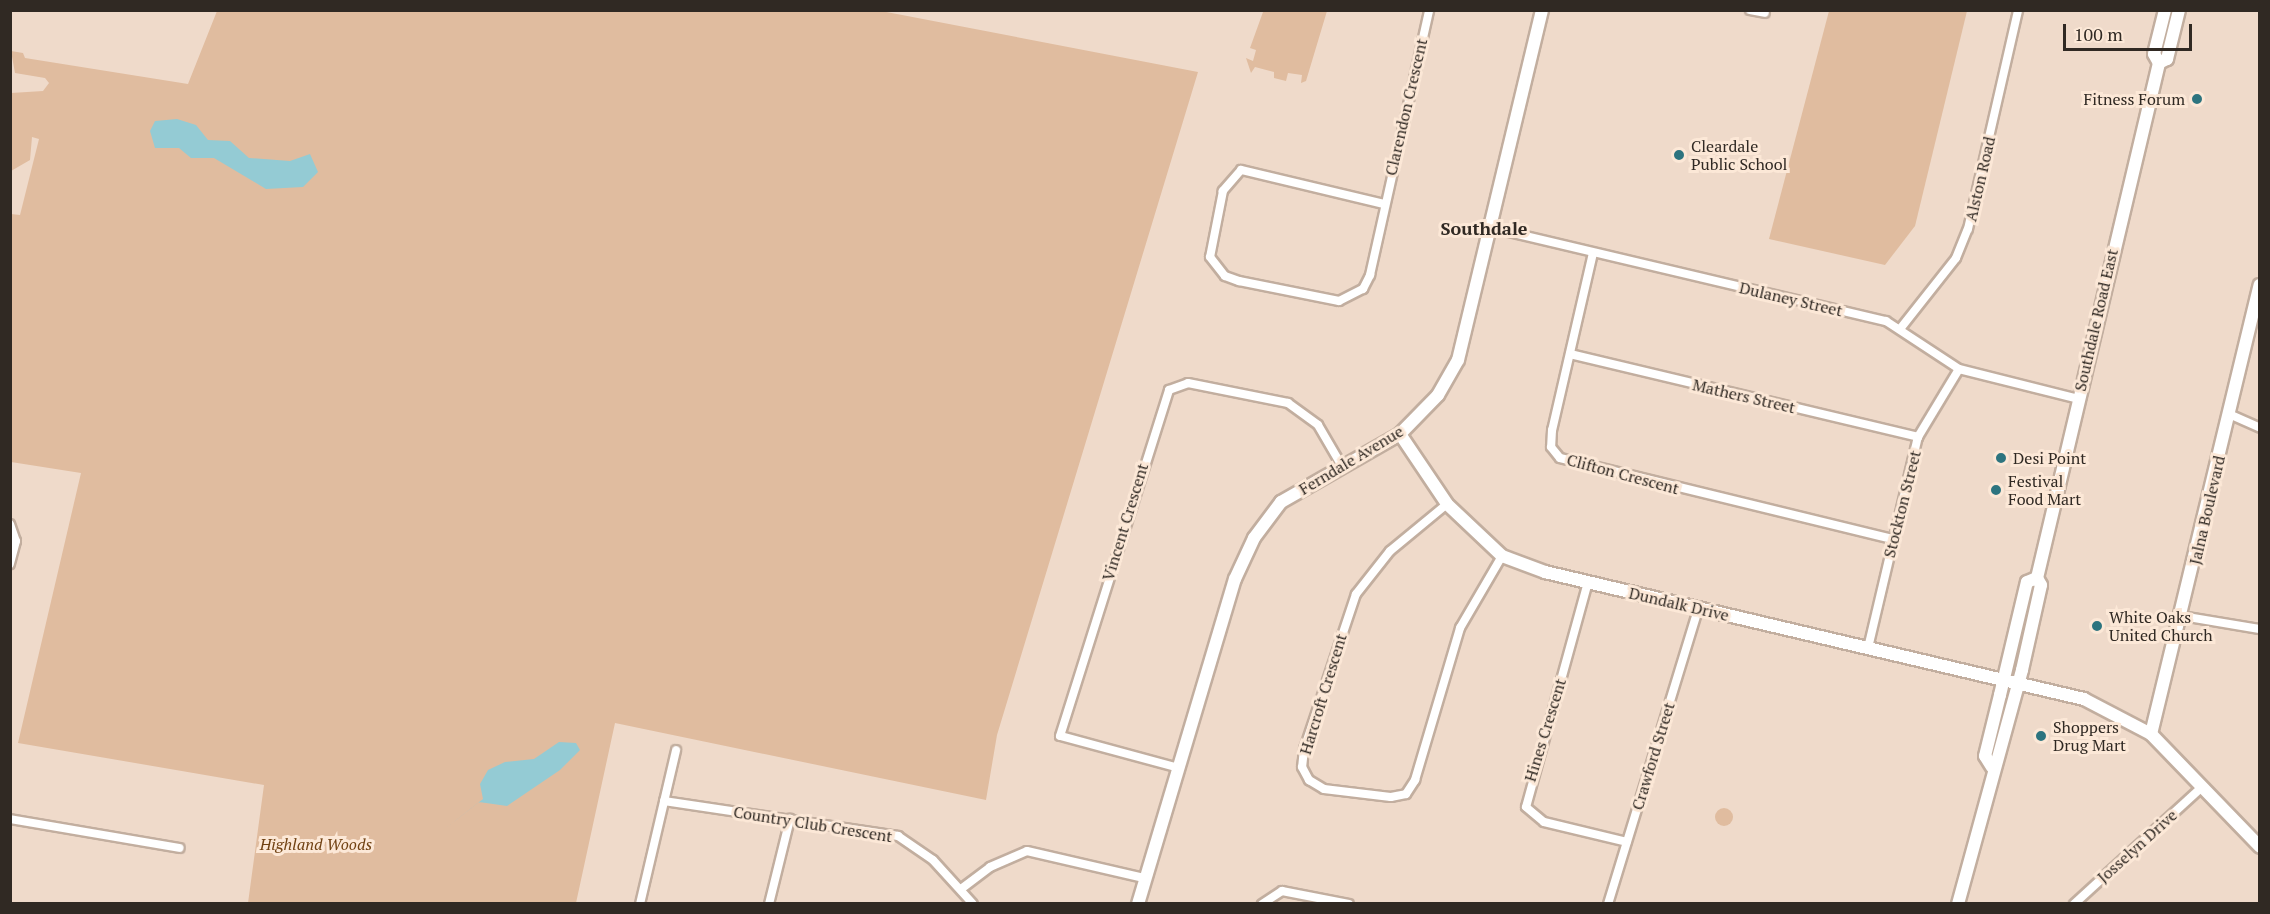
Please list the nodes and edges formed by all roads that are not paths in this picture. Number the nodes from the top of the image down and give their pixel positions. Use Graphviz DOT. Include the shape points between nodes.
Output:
graph roads {
  1 [pos="1429,10"];
  2 [pos="1542,10"];
  3 [pos="1750,10"];
  4 [pos="2018,10"];
  5 [pos="2165,10"];
  6 [pos="2179,10"];
  7 [pos="1766,13"];
  8 [pos="2159,63"];
  9 [pos="1384,204"];
  10 [pos="1492,228"];
  11 [pos="1593,253"];
  12 [pos="2259,285"];
  13 [pos="1900,329"];
  14 [pos="1570,354"];
  15 [pos="1959,369"];
  16 [pos="2078,399"];
  17 [pos="2229,414"];
  18 [pos="2259,428"];
  19 [pos="1400,434"];
  20 [pos="1918,437"];
  21 [pos="1342,466"];
  22 [pos="1447,504"];
  23 [pos="10,524"];
  24 [pos="1892,539"];
  25 [pos="1502,556"];
  26 [pos="10,564"];
  27 [pos="1588,582"];
  28 [pos="1698,609"];
  29 [pos="2182,616"];
  30 [pos="2259,629"];
  31 [pos="1868,648"];
  32 [pos="2012,680"];
  33 [pos="2151,734"];
  34 [pos="676,750"];
  35 [pos="1179,768"];
  36 [pos="2201,788"];
  37 [pos="664,801"];
  38 [pos="10,819"];
  39 [pos="790,819"];
  40 [pos="1627,842"];
  41 [pos="180,848"];
  42 [pos="2259,848"];
  43 [pos="1144,878"];
  44 [pos="961,889"];
  45 [pos="640,903"];
  46 [pos="769,903"];
  47 [pos="973,903"];
  48 [pos="1137,903"];
  49 [pos="1262,903"];
  50 [pos="1349,903"];
  51 [pos="1608,903"];
  52 [pos="1958,903"];
  53 [pos="2074,903"];
  1 -- 9 [label="street, Clarendon Crescent"];
  2 -- 10 [label="street, Ferndale Avenue"];
  3 -- 7 [label="street"];
  4 -- 13 [label="street, Alston Road" via="1968,229 1956,258"];
  5 -- 8 [label="street, Southdale Road East" via="2154,54"];
  6 -- 8 [label="street, Southdale Road East" via="2167,59"];
  8 -- 16 [label="street, Southdale Road East"];
  9 -- 9 [label="street, Clarendon Crescent" via="1241,170 1223,191 1210,257 1225,276 1239,281 1339,300 1352,298 1370,275"];
  10 -- 11 [label="street, Dulaney Street"];
  10 -- 19 [label="street, Ferndale Avenue" via="1458,360 1438,395"];
  11 -- 13 [label="street, Dulaney Street" via="1886,321"];
  11 -- 14 [label="street, Clifton Crescent"];
  12 -- 17 [label="street, Jalna Boulevard"];
  13 -- 15 [label="street, Dulaney Street"];
  14 -- 20 [label="street, Mathers Street"];
  14 -- 24 [label="street, Clifton Crescent" via="1552,430 1551,447 1560,458"];
  15 -- 16 [label="street, Dulaney Street"];
  15 -- 20 [label="street, Stockton Street"];
  16 -- 32 [label="street, Southdale Road East" via="2037,578 2027,582"];
  17 -- 18 [label="street"];
  17 -- 29 [label="street, Jalna Boulevard"];
  19 -- 21 [label="street, Ferndale Avenue"];
  19 -- 22 [label="street, Dundalk Drive"];
  20 -- 24 [label="street, Stockton Street"];
  21 -- 35 [label="street, Ferndale Avenue" via="1281,502 1254,537 1235,579"];
  21 -- 35 [label="street, Vincent Crescent" via="1318,424 1288,403 1188,383 1169,390 1060,736"];
  22 -- 25 [label="street, Dundalk Drive"];
  22 -- 25 [label="street, Harcroft Crescent" via="1390,551 1356,594 1304,749 1302,767 1309,780 1324,789 1391,797 1406,794 1415,780 1460,628"];
  23 -- 26 [label="street" via="16,541"];
  24 -- 31 [label="street, Stockton Street"];
  25 -- 27 [label="street, Dundalk Drive"];
  27 -- 28 [label="street, Dundalk Drive"];
  27 -- 40 [label="street, Hines Crescent" via="1526,807 1544,822"];
  28 -- 31 [label="street, Dundalk Drive"];
  28 -- 40 [label="street, Crawford Street"];
  29 -- 30 [label="street"];
  29 -- 33 [label="street, Jalna Boulevard"];
  31 -- 32 [label="street, Dundalk Drive"];
  32 -- 33 [label="street" via="2084,699 2127,717"];
  32 -- 52 [label="street, Southdale Road East" via="1985,756 1992,767"];
  33 -- 36 [label="street"];
  34 -- 37 [label="street"];
  35 -- 43 [label="street, Ferndale Avenue"];
  36 -- 42 [label="street"];
  36 -- 53 [label="street, Josselyn Drive"];
  37 -- 39 [label="street, Country Club Crescent"];
  37 -- 45 [label="street"];
  38 -- 41 [label="street"];
  39 -- 44 [label="street, Country Club Crescent" via="898,836"];
  39 -- 46 [label="street"];
  40 -- 51 [label="street, Crawford Street"];
  43 -- 44 [label="street" via="1027,851 990,867"];
  43 -- 48 [label="street, Ferndale Avenue"];
  44 -- 47 [label="street, Country Club Crescent"];
  49 -- 50 [label="street" via="1282,891"];
}
